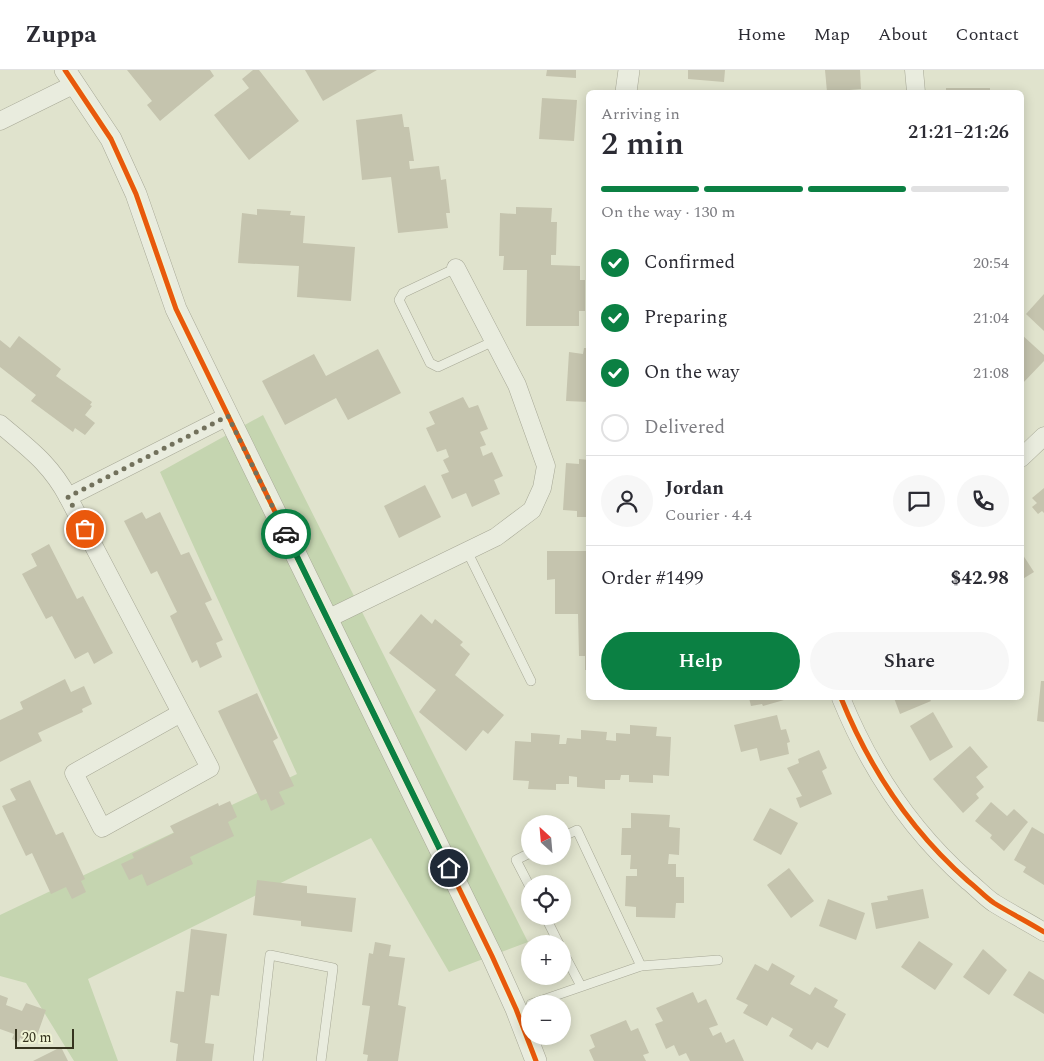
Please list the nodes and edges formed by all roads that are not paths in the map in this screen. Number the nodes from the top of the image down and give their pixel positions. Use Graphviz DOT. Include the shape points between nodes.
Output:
graph roads {
  1 [pos="629,70"];
  2 [pos="914,70"];
  3 [pos="70,77"];
  4 [pos="626,90"];
  5 [pos="916,90"];
  6 [pos="0,121"];
  7 [pos="456,268"];
  8 [pos="494,341"];
  9 [pos="228,416"];
  10 [pos="0,424"];
  11 [pos="1044,436"];
  12 [pos="1024,455"];
  13 [pos="68,497"];
  14 [pos="467,551"];
  15 [pos="327,619"];
  16 [pos="531,681"];
  17 [pos="842,700"];
  18 [pos="181,713"];
  19 [pos="571,833"];
  20 [pos="521,858"];
  21 [pos="524,875"];
  22 [pos="1044,932"];
  23 [pos="718,960"];
  24 [pos="641,966"];
  25 [pos="571,967"];
  26 [pos="581,986"];
  27 [pos="556,995"];
  28 [pos="521,996"];
  29 [pos="533,1045"];
  30 [pos="258,1061"];
  31 [pos="321,1061"];
  32 [pos="536,1061"];
  1 -- 4 [label="street"];
  2 -- 5 [label="street"];
  3 -- 6 [label="street"];
  3 -- 9 [label="street" via="111,138 136,194 176,309"];
  7 -- 8 [label="street"];
  7 -- 8 [label="lane" via="403,293 399,300 430,363 438,368"];
  8 -- 14 [label="street" via="517,385 546,466 542,488 532,510 496,536"];
  9 -- 13 [label="street"];
  9 -- 15 [label="street"];
  10 -- 13 [label="street" via="50,467"];
  11 -- 12 [label="street"];
  13 -- 18 [label="street"];
  14 -- 15 [label="street"];
  14 -- 16 [label="lane"];
  15 -- 28 [label="street"];
  17 -- 22 [label="street" via="876,769 904,811 934,847 993,902"];
  18 -- 18 [label="street" via="210,768 102,828 74,774"];
  19 -- 24 [label="lane" via="577,830"];
  20 -- 21 [label="lane" via="516,860"];
  23 -- 24 [label="lane"];
  24 -- 26 [label="lane"];
  25 -- 26 [label="lane"];
  26 -- 27 [label="lane"];
  29 -- 32 [label="street"];
  30 -- 31 [label="lane" via="270,955 333,968"];
}
